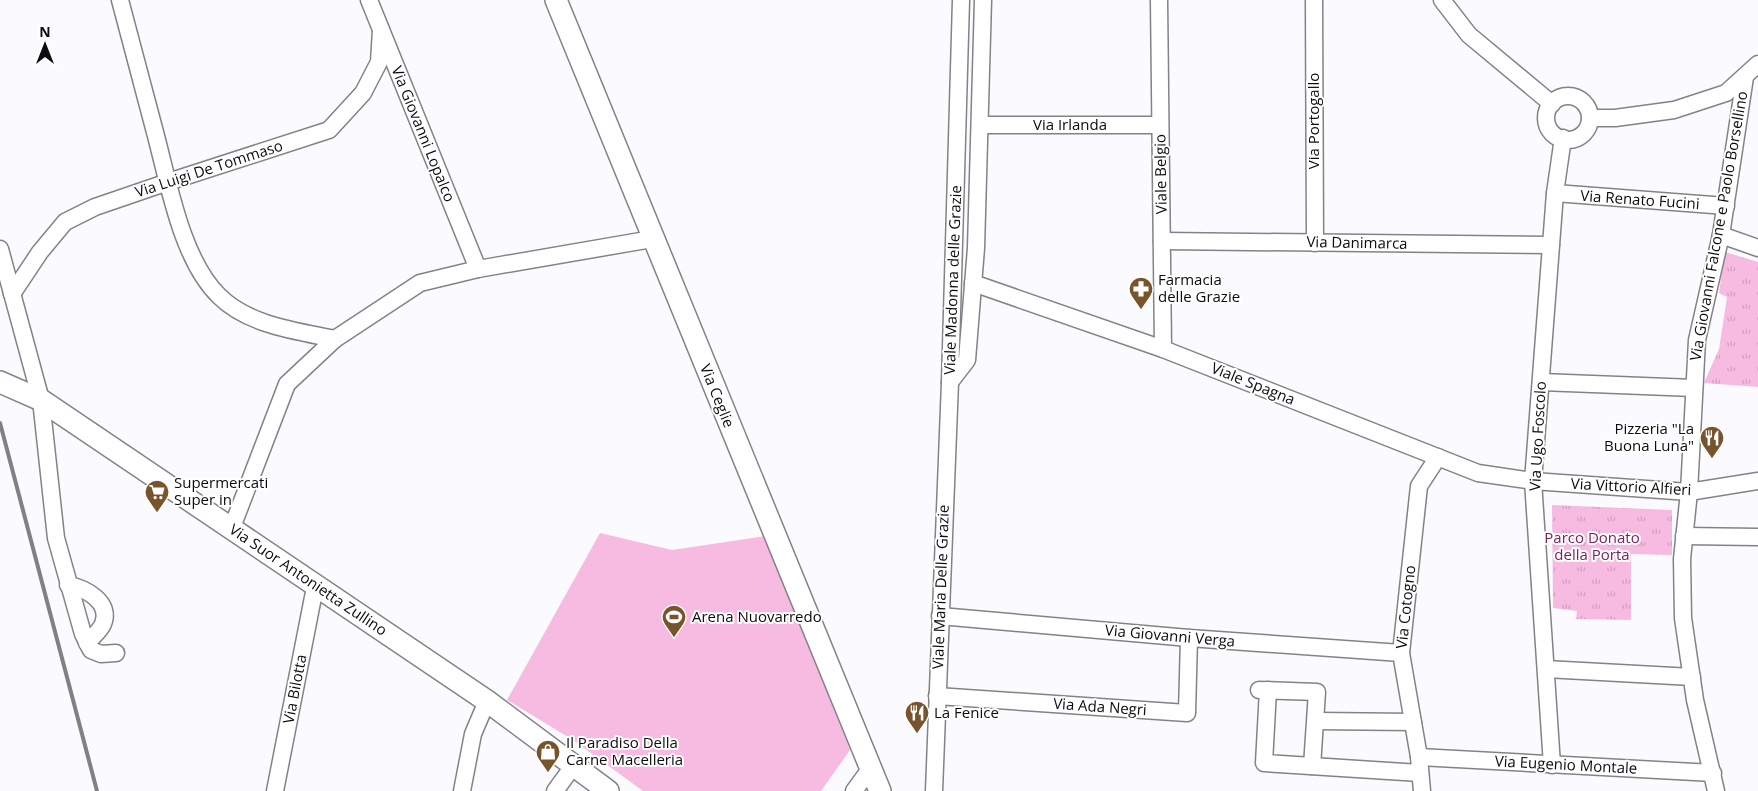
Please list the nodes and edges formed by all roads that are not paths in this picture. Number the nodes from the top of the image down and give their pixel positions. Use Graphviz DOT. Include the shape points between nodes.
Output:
graph roads {
  1 [pos="120,0"];
  2 [pos="369,0"];
  3 [pos="556,0"];
  4 [pos="961,0"];
  5 [pos="984,0"];
  6 [pos="1159,0"];
  7 [pos="1314,0"];
  8 [pos="1442,0"];
  9 [pos="380,30"];
  10 [pos="1758,64"];
  11 [pos="1744,77"];
  12 [pos="1552,104"];
  13 [pos="1590,118"];
  14 [pos="980,125"];
  15 [pos="1159,125"];
  16 [pos="1563,138"];
  17 [pos="168,182"];
  18 [pos="1555,193"];
  19 [pos="1726,206"];
  20 [pos="1721,235"];
  21 [pos="652,239"];
  22 [pos="1162,241"];
  23 [pos="1315,243"];
  24 [pos="1551,245"];
  25 [pos="1758,248"];
  26 [pos="0,249"];
  27 [pos="478,269"];
  28 [pos="973,283"];
  29 [pos="12,294"];
  30 [pos="335,339"];
  31 [pos="1163,348"];
  32 [pos="0,382"];
  33 [pos="950,382"];
  34 [pos="1541,382"];
  35 [pos="1694,388"];
  36 [pos="41,400"];
  37 [pos="1438,457"];
  38 [pos="1533,481"];
  39 [pos="1758,481"];
  40 [pos="1689,492"];
  41 [pos="231,530"];
  42 [pos="1684,536"];
  43 [pos="1758,537"];
  44 [pos="68,585"];
  45 [pos="315,587"];
  46 [pos="940,616"];
  47 [pos="1189,638"];
  48 [pos="87,643"];
  49 [pos="116,653"];
  50 [pos="1400,653"];
  51 [pos="1546,669"];
  52 [pos="1692,677"];
  53 [pos="937,696"];
  54 [pos="487,700"];
  55 [pos="1316,721"];
  56 [pos="1413,722"];
  57 [pos="574,765"];
  58 [pos="1420,765"];
  59 [pos="1552,765"];
  60 [pos="1312,766"];
  61 [pos="870,769"];
  62 [pos="1713,773"];
  63 [pos="275,791"];
  64 [pos="462,791"];
  65 [pos="555,791"];
  66 [pos="608,791"];
  67 [pos="854,791"];
  68 [pos="880,791"];
  69 [pos="934,791"];
  70 [pos="1422,791"];
  71 [pos="1716,791"];
  1 -- 17 [label="street"];
  2 -- 9 [label="street, Via Giovanni Lopalco"];
  3 -- 21 [label="main road, Via Ceglie"];
  4 -- 33 [label="street, Viale Madonna delle Grazie"];
  5 -- 14 [label="street, Viale Madonna delle Grazie"];
  6 -- 15 [label="street, Viale Belgio"];
  7 -- 23 [label="street, Via Portogallo"];
  8 -- 12 [label="street" via="1468,35"];
  9 -- 17 [label="street, Via Luigi De Tommaso" via="379,62 375,70 363,93 329,130"];
  9 -- 27 [label="street, Via Giovanni Lopalco"];
  10 -- 11 [label="street"];
  11 -- 13 [label="street" via="1726,93 1674,110"];
  11 -- 19 [label="street, Via Giovanni Falcone e Paolo Borsellino"];
  12 -- 13 [label="street" via="1568,95 1579,99 1587,107"];
  12 -- 16 [label="street" via="1546,118 1549,128 1557,137"];
  13 -- 16 [label="street" via="1579,137"];
  14 -- 15 [label="street, Via Irlanda"];
  14 -- 28 [label="street, Viale Madonna delle Grazie"];
  15 -- 22 [label="street, Viale Belgio"];
  16 -- 18 [label="street, Via Ugo Foscolo"];
  17 -- 29 [label="street, Via Luigi De Tommaso" via="95,207 64,222"];
  17 -- 30 [label="street" via="199,271 219,296 246,316"];
  18 -- 19 [label="street, Via Renato Fucini"];
  18 -- 24 [label="street, Via Ugo Foscolo"];
  19 -- 20 [label="street, Via Giovanni Falcone e Paolo Borsellino"];
  20 -- 25 [label="street"];
  20 -- 35 [label="street, Via Giovanni Falcone e Paolo Borsellino" via="1697,340"];
  21 -- 27 [label="street"];
  21 -- 61 [label="main road, Via Ceglie"];
  22 -- 23 [label="street, Via Danimarca"];
  22 -- 31 [label="street, Viale Belgio"];
  23 -- 24 [label="street, Via Danimarca"];
  24 -- 34 [label="street, Via Ugo Foscolo"];
  26 -- 29 [label="street"];
  27 -- 30 [label="street" via="420,283"];
  28 -- 31 [label="street, Viale Spagna"];
  28 -- 33 [label="street, Viale Madonna delle Grazie" via="967,360"];
  29 -- 36 [label="street"];
  30 -- 41 [label="street" via="287,384"];
  31 -- 37 [label="street, Viale Spagna"];
  32 -- 36 [label="main road, Via Suor Antonietta Zullino"];
  33 -- 46 [label="street, Viale Maria Delle Grazie"];
  34 -- 35 [label="street"];
  34 -- 38 [label="street, Via Ugo Foscolo"];
  35 -- 40 [label="street, Via Giovanni Falcone e Paolo Borsellino"];
  36 -- 41 [label="main road, Via Suor Antonietta Zullino"];
  36 -- 44 [label="street" via="56,538"];
  37 -- 38 [label="street, Viale Spagna" via="1478,473"];
  37 -- 50 [label="street, Via Cotogno" via="1418,486"];
  38 -- 40 [label="street, Via Vittorio Alfieri"];
  38 -- 51 [label="street, Via Ugo Foscolo"];
  39 -- 40 [label="street, Via Vittorio Alfieri"];
  40 -- 42 [label="street, Via Giovanni Falcone e Paolo Borsellino"];
  41 -- 45 [label="main road, Via Suor Antonietta Zullino"];
  42 -- 43 [label="street"];
  42 -- 52 [label="street, Via Giovanni Falcone e Paolo Borsellino" via="1683,618"];
  44 -- 48 [label="street"];
  44 -- 48 [label="street" via="91,594 100,602 104,614 103,624"];
  45 -- 54 [label="main road, Via Suor Antonietta Zullino"];
  45 -- 63 [label="street, Via Bilotta"];
  46 -- 47 [label="street, Via Giovanni Verga"];
  46 -- 53 [label="street, Viale Maria Delle Grazie"];
  47 -- 50 [label="street, Via Giovanni Verga"];
  47 -- 53 [label="street, Via Ada Negri" via="1187,714"];
  48 -- 49 [label="street" via="91,650 101,654"];
  50 -- 56 [label="street, Via Cotogno"];
  51 -- 52 [label="street"];
  51 -- 59 [label="street, Via Ugo Foscolo"];
  52 -- 62 [label="street, Via Giovanni Falcone e Paolo Borsellino"];
  53 -- 69 [label="street, Viale Maria Delle Grazie"];
  54 -- 57 [label="main road, Via Suor Antonietta Zullino"];
  54 -- 64 [label="street" via="473,734"];
  55 -- 56 [label="street"];
  55 -- 60 [label="street"];
  55 -- 60 [label="street, Via Eugenio Montale" via="1317,692 1263,690 1264,763"];
  56 -- 58 [label="street, Via Cotogno"];
  57 -- 65 [label="street"];
  57 -- 66 [label="main road, Via Suor Antonietta Zullino"];
  58 -- 59 [label="street, Via Eugenio Montale"];
  58 -- 60 [label="street, Via Eugenio Montale"];
  58 -- 70 [label="street, Via Cotogno"];
  59 -- 62 [label="street, Via Eugenio Montale"];
  61 -- 67 [label="street"];
  61 -- 68 [label="main road, Via Ceglie"];
  62 -- 71 [label="street, Via Giovanni Falcone e Paolo Borsellino"];
}
